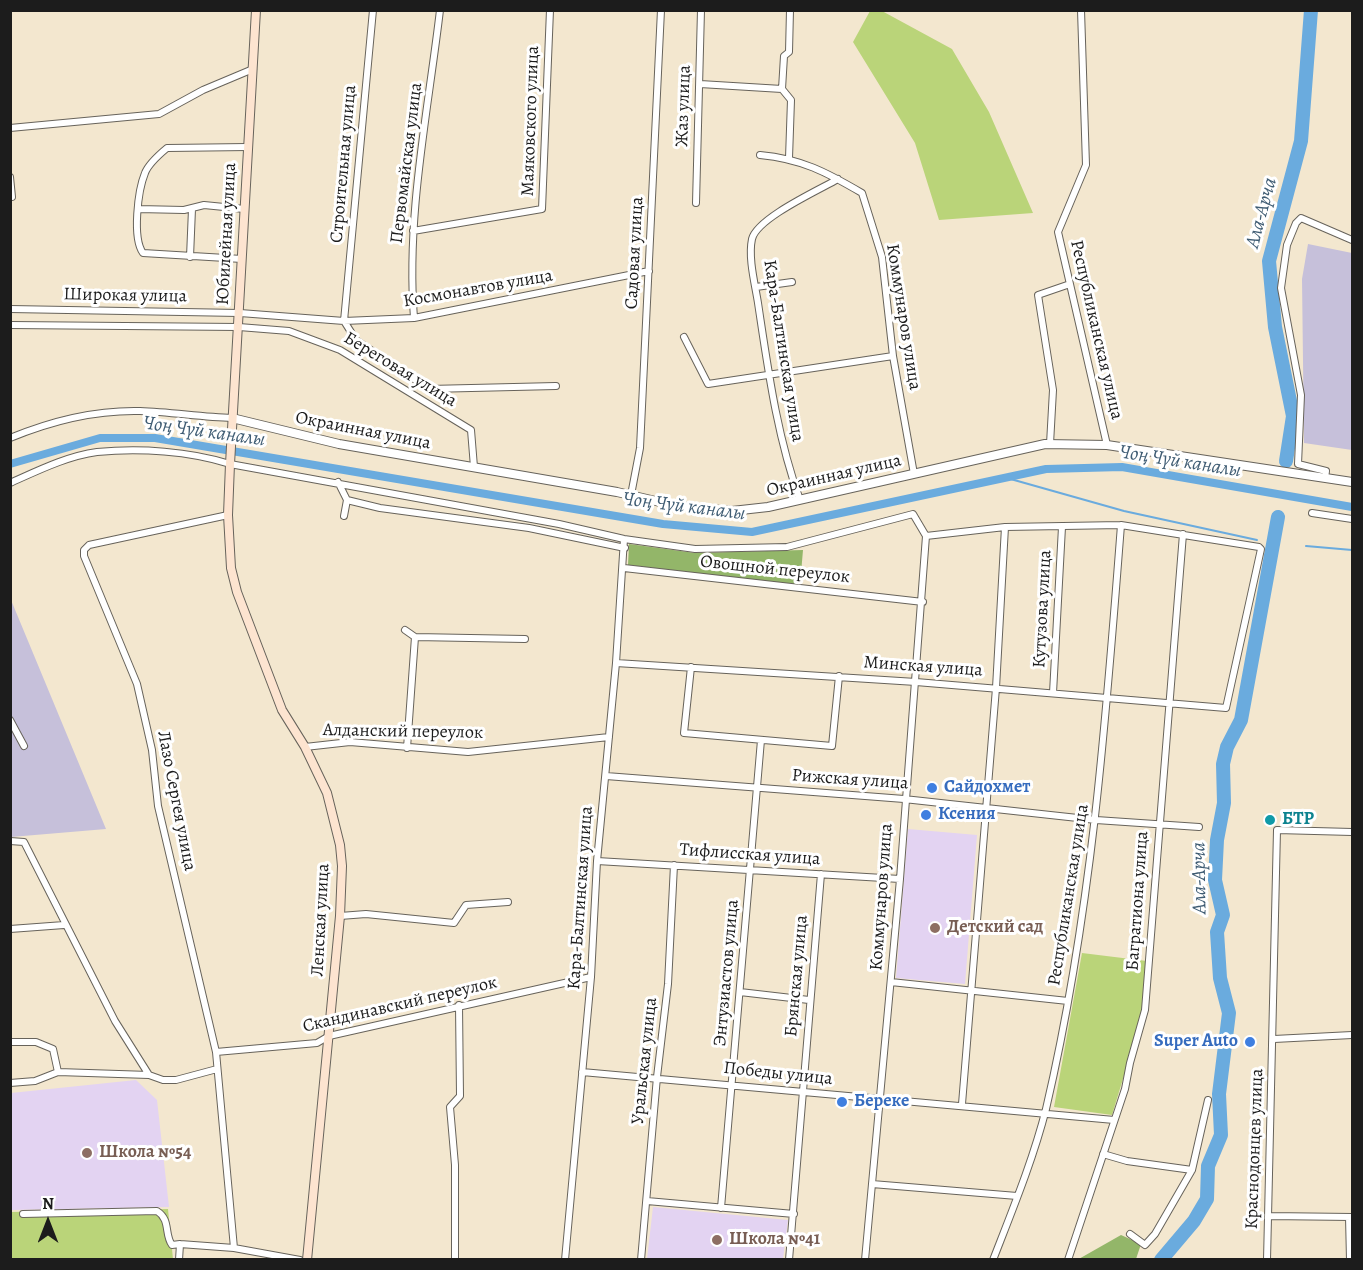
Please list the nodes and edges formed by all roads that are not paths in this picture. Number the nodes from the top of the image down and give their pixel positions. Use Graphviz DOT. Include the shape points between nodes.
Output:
graph roads {
  1 [pos="256,10"];
  2 [pos="373,10"];
  3 [pos="440,10"];
  4 [pos="550,10"];
  5 [pos="661,10"];
  6 [pos="701,10"];
  7 [pos="790,10"];
  8 [pos="1081,10"];
  9 [pos="253,69"];
  10 [pos="700,84"];
  11 [pos="782,89"];
  12 [pos="10,128"];
  13 [pos="248,147"];
  14 [pos="760,155"];
  15 [pos="789,158"];
  16 [pos="10,177"];
  17 [pos="838,179"];
  18 [pos="12,197"];
  19 [pos="696,202"];
  20 [pos="138,208"];
  21 [pos="192,208"];
  22 [pos="244,208"];
  23 [pos="413,231"];
  24 [pos="1353,240"];
  25 [pos="190,257"];
  26 [pos="242,259"];
  27 [pos="649,271"];
  28 [pos="792,282"];
  29 [pos="1070,284"];
  30 [pos="756,287"];
  31 [pos="10,309"];
  32 [pos="240,313"];
  33 [pos="414,318"];
  34 [pos="344,321"];
  35 [pos="10,324"];
  36 [pos="239,327"];
  37 [pos="684,338"];
  38 [pos="893,356"];
  39 [pos="769,374"];
  40 [pos="556,386"];
  41 [pos="232,420"];
  42 [pos="10,438"];
  43 [pos="1050,444"];
  44 [pos="1107,445"];
  45 [pos="230,461"];
  46 [pos="474,467"];
  47 [pos="914,474"];
  48 [pos="1325,478"];
  49 [pos="338,482"];
  50 [pos="1353,482"];
  51 [pos="10,483"];
  52 [pos="631,495"];
  53 [pos="347,500"];
  54 [pos="800,500"];
  55 [pos="1312,513"];
  56 [pos="228,515"];
  57 [pos="344,516"];
  58 [pos="1353,519"];
  59 [pos="1121,525"];
  60 [pos="1005,527"];
  61 [pos="1062,527"];
  62 [pos="1183,534"];
  63 [pos="926,536"];
  64 [pos="624,539"];
  65 [pos="625,548"];
  66 [pos="624,568"];
  67 [pos="923,602"];
  68 [pos="405,630"];
  69 [pos="415,637"];
  70 [pos="525,639"];
  71 [pos="616,663"];
  72 [pos="691,667"];
  73 [pos="839,676"];
  74 [pos="916,682"];
  75 [pos="996,688"];
  76 [pos="1053,693"];
  77 [pos="1108,698"];
  78 [pos="1169,703"];
  79 [pos="10,720"];
  80 [pos="609,737"];
  81 [pos="761,740"];
  82 [pos="24,746"];
  83 [pos="305,747"];
  84 [pos="407,748"];
  85 [pos="606,776"];
  86 [pos="757,789"];
  87 [pos="904,799"];
  88 [pos="984,807"];
  89 [pos="1096,820"];
  90 [pos="1158,825"];
  91 [pos="1199,827"];
  92 [pos="1353,832"];
  93 [pos="10,841"];
  94 [pos="597,861"];
  95 [pos="674,865"];
  96 [pos="751,870"];
  97 [pos="821,874"];
  98 [pos="900,879"];
  99 [pos="508,902"];
  100 [pos="340,916"];
  101 [pos="64,925"];
  102 [pos="10,928"];
  103 [pos="591,977"];
  104 [pos="891,982"];
  105 [pos="970,990"];
  106 [pos="740,992"];
  107 [pos="809,1000"];
  108 [pos="1068,1001"];
  109 [pos="459,1005"];
  110 [pos="1353,1035"];
  111 [pos="329,1036"];
  112 [pos="1274,1039"];
  113 [pos="10,1042"];
  114 [pos="216,1052"];
  115 [pos="217,1069"];
  116 [pos="58,1072"];
  117 [pos="582,1072"];
  118 [pos="148,1075"];
  119 [pos="657,1077"];
  120 [pos="10,1083"];
  121 [pos="732,1084"];
  122 [pos="802,1092"];
  123 [pos="879,1099"];
  124 [pos="1208,1100"];
  125 [pos="962,1104"];
  126 [pos="1045,1112"];
  127 [pos="1114,1120"];
  128 [pos="1102,1154"];
  129 [pos="1192,1170"];
  130 [pos="872,1184"];
  131 [pos="1017,1196"];
  132 [pos="647,1201"];
  133 [pos="721,1208"];
  134 [pos="23,1214"];
  135 [pos="794,1214"];
  136 [pos="1268,1216"];
  137 [pos="1351,1217"];
  138 [pos="1130,1234"];
  139 [pos="180,1244"];
  140 [pos="234,1248"];
  141 [pos="179,1260"];
  142 [pos="300,1260"];
  143 [pos="307,1260"];
  144 [pos="455,1260"];
  145 [pos="565,1260"];
  146 [pos="641,1260"];
  147 [pos="789,1260"];
  148 [pos="865,1260"];
  149 [pos="993,1260"];
  150 [pos="1068,1260"];
  151 [pos="1267,1260"];
  152 [pos="1350,1260"];
  1 -- 9 [label="main road, Юбилейная улица"];
  2 -- 34 [label="street, Строительная улица"];
  3 -- 23 [label="street, Первомайская улица"];
  4 -- 23 [label="street, Маяковского улица" via="542,209"];
  5 -- 27 [label="street, Садовая улица"];
  6 -- 10 [label="street, Жаз улица"];
  7 -- 11 [label="street" via="789,52 784,56"];
  8 -- 29 [label="street, Республиканская улица" via="1086,165 1058,232"];
  9 -- 12 [label="street" via="159,114"];
  9 -- 13 [label="main road, Юбилейная улица"];
  10 -- 11 [label="street"];
  10 -- 19 [label="street, Жаз улица"];
  11 -- 15 [label="street" via="791,100"];
  13 -- 20 [label="street" via="167,148 144,173"];
  13 -- 22 [label="main road, Юбилейная улица"];
  14 -- 15 [label="street, Коммунаров улица"];
  15 -- 17 [label="street, Коммунаров улица"];
  16 -- 18 [label="street"];
  17 -- 30 [label="street, Кара-Балтинская улица" via="762,223 752,238"];
  17 -- 38 [label="street, Коммунаров улица" via="862,193 882,257"];
  20 -- 21 [label="street"];
  20 -- 25 [label="street" via="138,246 143,253"];
  21 -- 22 [label="street"];
  21 -- 25 [label="street"];
  22 -- 26 [label="main road, Юбилейная улица"];
  23 -- 33 [label="street, Первомайская улица" via="410,272"];
  24 -- 48 [label="street" via="1301,218 1287,245 1281,288 1301,395 1298,464 1326,471"];
  25 -- 26 [label="street"];
  26 -- 32 [label="main road, Юбилейная улица"];
  27 -- 33 [label="street, Космонавтов улица"];
  27 -- 52 [label="street, Садовая улица" via="640,448"];
  28 -- 30 [label="street"];
  29 -- 43 [label="street" via="1038,295 1053,390"];
  29 -- 44 [label="street, Республиканская улица"];
  30 -- 39 [label="street, Кара-Балтинская улица"];
  31 -- 32 [label="street, Широкая улица"];
  32 -- 34 [label="street, Космонавтов улица"];
  32 -- 36 [label="main road, Юбилейная улица"];
  33 -- 34 [label="street, Космонавтов улица"];
  34 -- 40 [label="street, Береговая улица" via="356,340 429,389"];
  35 -- 36 [label="street"];
  36 -- 41 [label="main road, Юбилейная улица"];
  36 -- 46 [label="street, Береговая улица" via="289,331 340,350 471,430"];
  37 -- 39 [label="street" via="708,384"];
  38 -- 39 [label="street"];
  38 -- 47 [label="street, Коммунаров улица"];
  39 -- 54 [label="street, Кара-Балтинская улица" via="785,459"];
  41 -- 42 [label="street" via="139,411 110,413 69,418"];
  41 -- 45 [label="main road, Юбилейная улица"];
  41 -- 46 [label="street, Окраинная улица" via="339,444"];
  43 -- 44 [label="street, Окраинная улица"];
  43 -- 47 [label="street, Окраинная улица"];
  44 -- 48 [label="street, Окраинная улица"];
  45 -- 49 [label="street"];
  45 -- 51 [label="street" via="199,454 96,452 51,465"];
  45 -- 56 [label="main road, Ленская улица"];
  46 -- 52 [label="street, Окраинная улица"];
  47 -- 54 [label="street, Окраинная улица"];
  48 -- 50 [label="street, Окраинная улица"];
  49 -- 53 [label="street"];
  49 -- 64 [label="street"];
  52 -- 54 [label="street, Окраинная улица" via="677,506 732,511"];
  53 -- 57 [label="street"];
  53 -- 65 [label="street" via="529,528"];
  55 -- 58 [label="street"];
  56 -- 83 [label="main road, Ленская улица" via="231,568 237,592 282,710"];
  56 -- 114 [label="street, Лазо Сергея улица" via="89,545 84,550 137,684 152,750 158,806"];
  59 -- 61 [label="street"];
  59 -- 62 [label="street"];
  59 -- 77 [label="street, Республиканская улица"];
  60 -- 61 [label="street"];
  60 -- 63 [label="street"];
  60 -- 75 [label="street"];
  61 -- 76 [label="street, Кутузова улица"];
  62 -- 78 [label="street, Багратиона улица"];
  62 -- 78 [label="street, Минская улица" via="1261,549 1226,708"];
  63 -- 64 [label="street" via="913,514 787,547 695,549"];
  63 -- 67 [label="street, Коммунаров улица"];
  64 -- 65 [label="street, Кара-Балтинская улица"];
  65 -- 66 [label="street, Кара-Балтинская улица"];
  66 -- 67 [label="street, Овощной переулок"];
  66 -- 71 [label="street, Кара-Балтинская улица"];
  67 -- 74 [label="street, Коммунаров улица"];
  68 -- 69 [label="street"];
  69 -- 70 [label="street"];
  69 -- 84 [label="street"];
  71 -- 72 [label="street, Минская улица"];
  71 -- 80 [label="street, Кара-Балтинская улица"];
  72 -- 73 [label="street, Минская улица"];
  72 -- 81 [label="street" via="684,733"];
  73 -- 74 [label="street, Минская улица"];
  73 -- 81 [label="street" via="832,746"];
  74 -- 75 [label="street, Минская улица"];
  74 -- 87 [label="street, Коммунаров улица"];
  75 -- 76 [label="street, Минская улица"];
  75 -- 88 [label="street"];
  76 -- 77 [label="street, Минская улица"];
  77 -- 78 [label="street, Минская улица"];
  77 -- 89 [label="street, Республиканская улица"];
  78 -- 90 [label="street, Багратиона улица"];
  79 -- 82 [label="street"];
  80 -- 84 [label="street, Алданский переулок" via="468,752"];
  80 -- 85 [label="street, Кара-Балтинская улица"];
  81 -- 86 [label="street, Энтузиастов улица"];
  83 -- 84 [label="street, Алданский переулок" via="350,742"];
  83 -- 100 [label="main road, Ленская улица" via="327,793 336,825 342,866"];
  85 -- 86 [label="street, Рижская улица"];
  85 -- 94 [label="street, Кара-Балтинская улица"];
  86 -- 87 [label="street, Рижская улица"];
  86 -- 96 [label="street, Энтузиастов улица"];
  87 -- 88 [label="street, Рижская улица"];
  87 -- 98 [label="street, Коммунаров улица"];
  88 -- 89 [label="street, Рижская улица"];
  88 -- 105 [label="street"];
  89 -- 90 [label="street, Рижская улица"];
  89 -- 108 [label="street, Республиканская улица"];
  90 -- 91 [label="street, Рижская улица"];
  90 -- 127 [label="street, Багратиона улица" via="1145,1010"];
  92 -- 112 [label="street, Краснодонцев улица" via="1277,830"];
  93 -- 101 [label="street" via="24,842"];
  94 -- 95 [label="street, Тифлисская улица"];
  94 -- 103 [label="street, Кара-Балтинская улица"];
  95 -- 96 [label="street, Тифлисская улица"];
  95 -- 119 [label="street, Уральская улица" via="669,984"];
  96 -- 97 [label="street, Тифлисская улица"];
  96 -- 106 [label="street, Энтузиастов улица"];
  97 -- 98 [label="street, Тифлисская улица"];
  97 -- 107 [label="street, Брянская улица"];
  98 -- 104 [label="street, Коммунаров улица"];
  99 -- 100 [label="street" via="466,905 454,923 366,914"];
  100 -- 111 [label="main road, Ленская улица"];
  101 -- 102 [label="street"];
  101 -- 118 [label="street"];
  103 -- 109 [label="street, Скандинавский переулок"];
  103 -- 117 [label="street, Кара-Балтинская улица"];
  104 -- 105 [label="street"];
  104 -- 123 [label="street, Коммунаров улица"];
  105 -- 108 [label="street"];
  105 -- 125 [label="street"];
  106 -- 107 [label="street"];
  106 -- 121 [label="street, Энтузиастов улица"];
  107 -- 122 [label="street, Брянская улица"];
  108 -- 126 [label="street, Республиканская улица"];
  109 -- 111 [label="street, Скандинавский переулок"];
  109 -- 144 [label="street" via="460,1096 450,1107 455,1165"];
  110 -- 112 [label="street"];
  111 -- 114 [label="street, Скандинавский переулок" via="317,1043"];
  111 -- 143 [label="main road, Ленская улица"];
  112 -- 136 [label="street, Краснодонцев улица"];
  113 -- 116 [label="street" via="36,1042 53,1049"];
  114 -- 115 [label="street, Лазо Сергея улица"];
  115 -- 118 [label="street" via="176,1080"];
  115 -- 140 [label="street, Лазо Сергея улица"];
  116 -- 118 [label="street"];
  116 -- 120 [label="street" via="35,1082"];
  117 -- 119 [label="street, Победы улица"];
  117 -- 145 [label="street, Кара-Балтинская улица"];
  119 -- 121 [label="street, Победы улица"];
  119 -- 132 [label="street, Уральская улица"];
  121 -- 122 [label="street, Победы улица"];
  121 -- 133 [label="street, Энтузиастов улица"];
  122 -- 123 [label="street, Победы улица"];
  122 -- 135 [label="street, Брянская улица"];
  123 -- 125 [label="street, Победы улица"];
  123 -- 130 [label="street, Коммунаров улица"];
  124 -- 129 [label="street"];
  125 -- 126 [label="street, Победы улица"];
  126 -- 127 [label="street, Победы улица"];
  126 -- 131 [label="street, Республиканская улица"];
  127 -- 128 [label="street, Багратиона улица"];
  128 -- 129 [label="street"];
  128 -- 150 [label="street, Багратиона улица"];
  129 -- 138 [label="street" via="1145,1245"];
  130 -- 131 [label="street"];
  130 -- 148 [label="street, Коммунаров улица"];
  131 -- 149 [label="street, Республиканская улица"];
  132 -- 133 [label="street"];
  132 -- 146 [label="street, Уральская улица"];
  133 -- 135 [label="street"];
  134 -- 139 [label="street" via="157,1211 167,1223 169,1242"];
  135 -- 147 [label="street, Брянская улица"];
  136 -- 137 [label="street"];
  136 -- 151 [label="street, Краснодонцев улица"];
  137 -- 152 [label="street"];
  139 -- 140 [label="street"];
  139 -- 141 [label="street"];
  140 -- 142 [label="street"];
}
